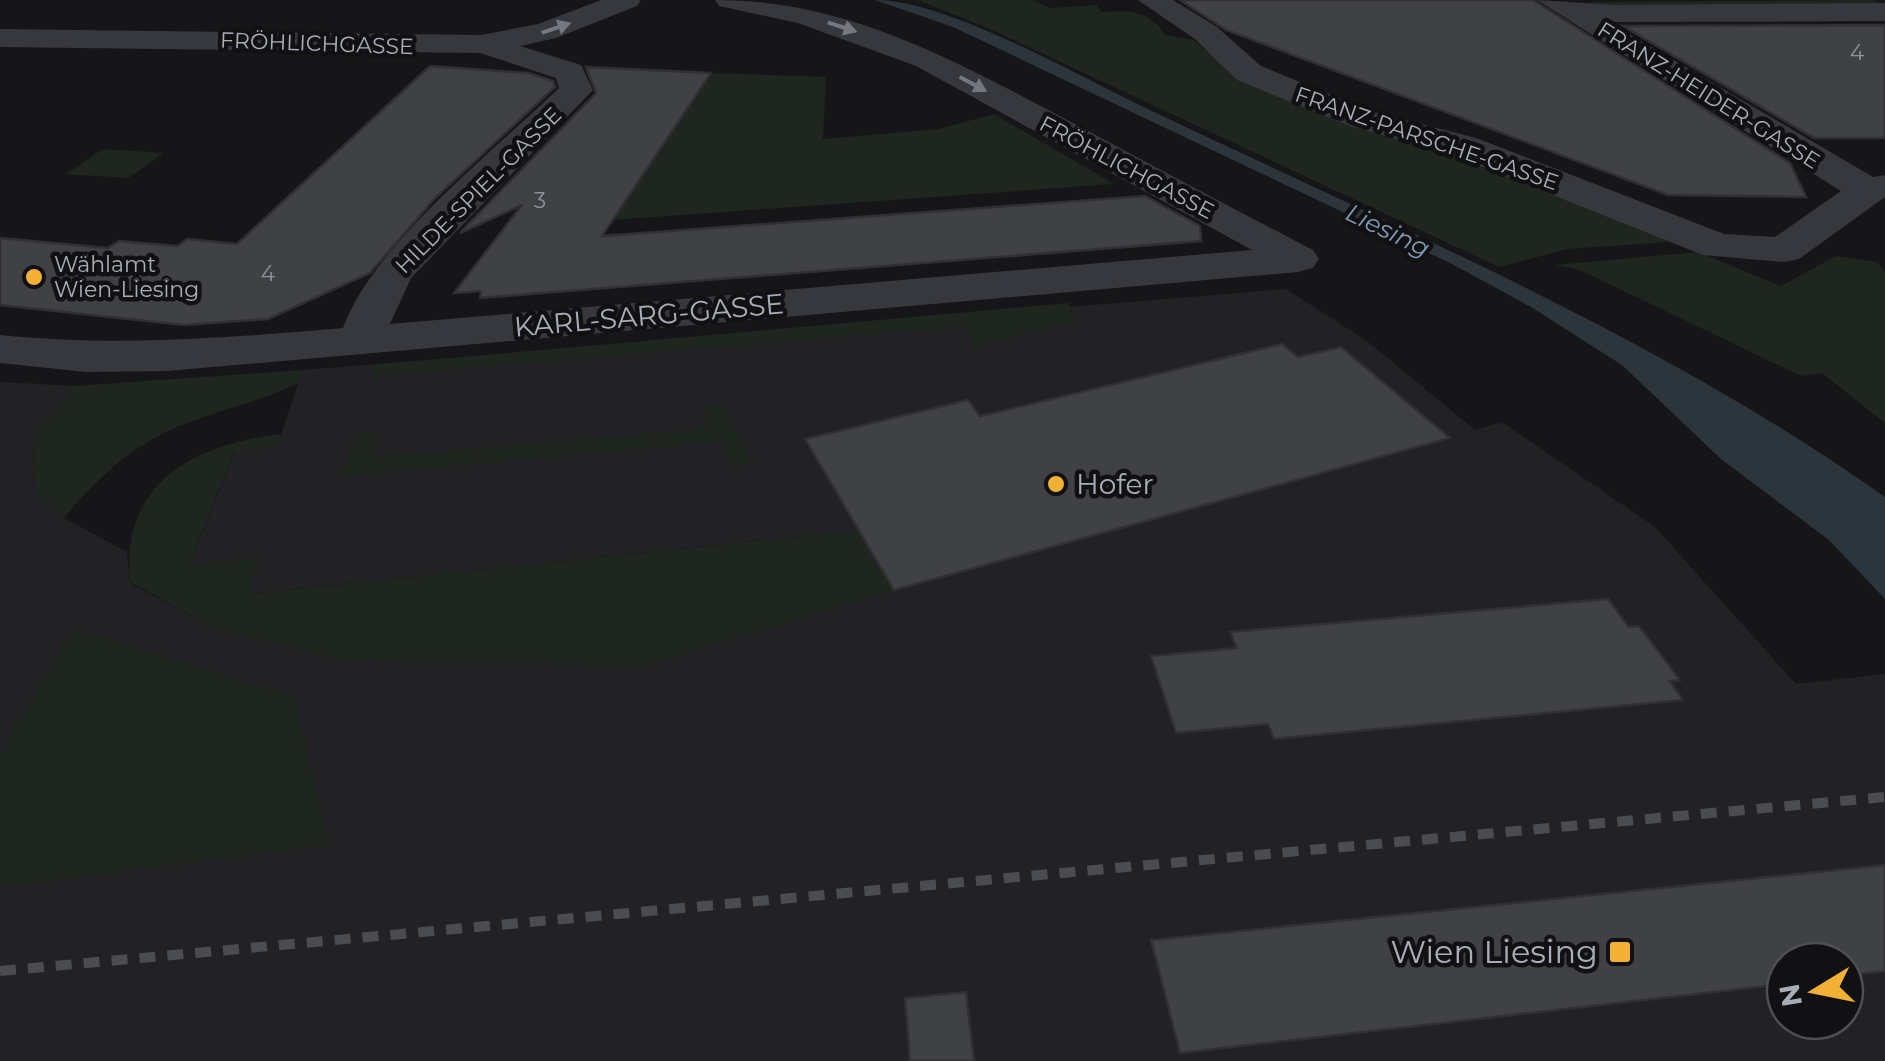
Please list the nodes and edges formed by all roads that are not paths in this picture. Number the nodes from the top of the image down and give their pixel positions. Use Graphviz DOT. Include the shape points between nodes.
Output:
graph roads {
  1 [pos="627,0"];
  2 [pos="729,0"];
  3 [pos="1152,1"];
  4 [pos="1558,3"];
  5 [pos="1885,12"];
  6 [pos="0,38"];
  7 [pos="481,44"];
  8 [pos="1876,188"];
  9 [pos="1298,259"];
  10 [pos="362,340"];
  11 [pos="0,349"];
  7 -- 1 [label="street, FRÖHLICHGASSE, one-way" via="545,32"];
  2 -- 9 [label="street, FRÖHLICHGASSE, one-way" via="806,16 927,59"];
  3 -- 8 [label="street, FRANZ-PARSCHE-GASSE" via="1206,32 1249,72 1362,119 1463,146 1718,246 1784,250"];
  4 -- 5 [label="street" via="1654,14"];
  4 -- 8 [label="street, FRANZ-HEIDER-GASSE" via="1766,133"];
  6 -- 7 [label="street, FRÖHLICHGASSE"];
  7 -- 10 [label="street, HILDE-SPIEL-GASSE" via="570,72 576,90 395,270 376,298"];
  9 -- 10 [label="street, KARL-SARG-GASSE"];
  10 -- 11 [label="street, KARL-SARG-GASSE" via="125,359"];
}
